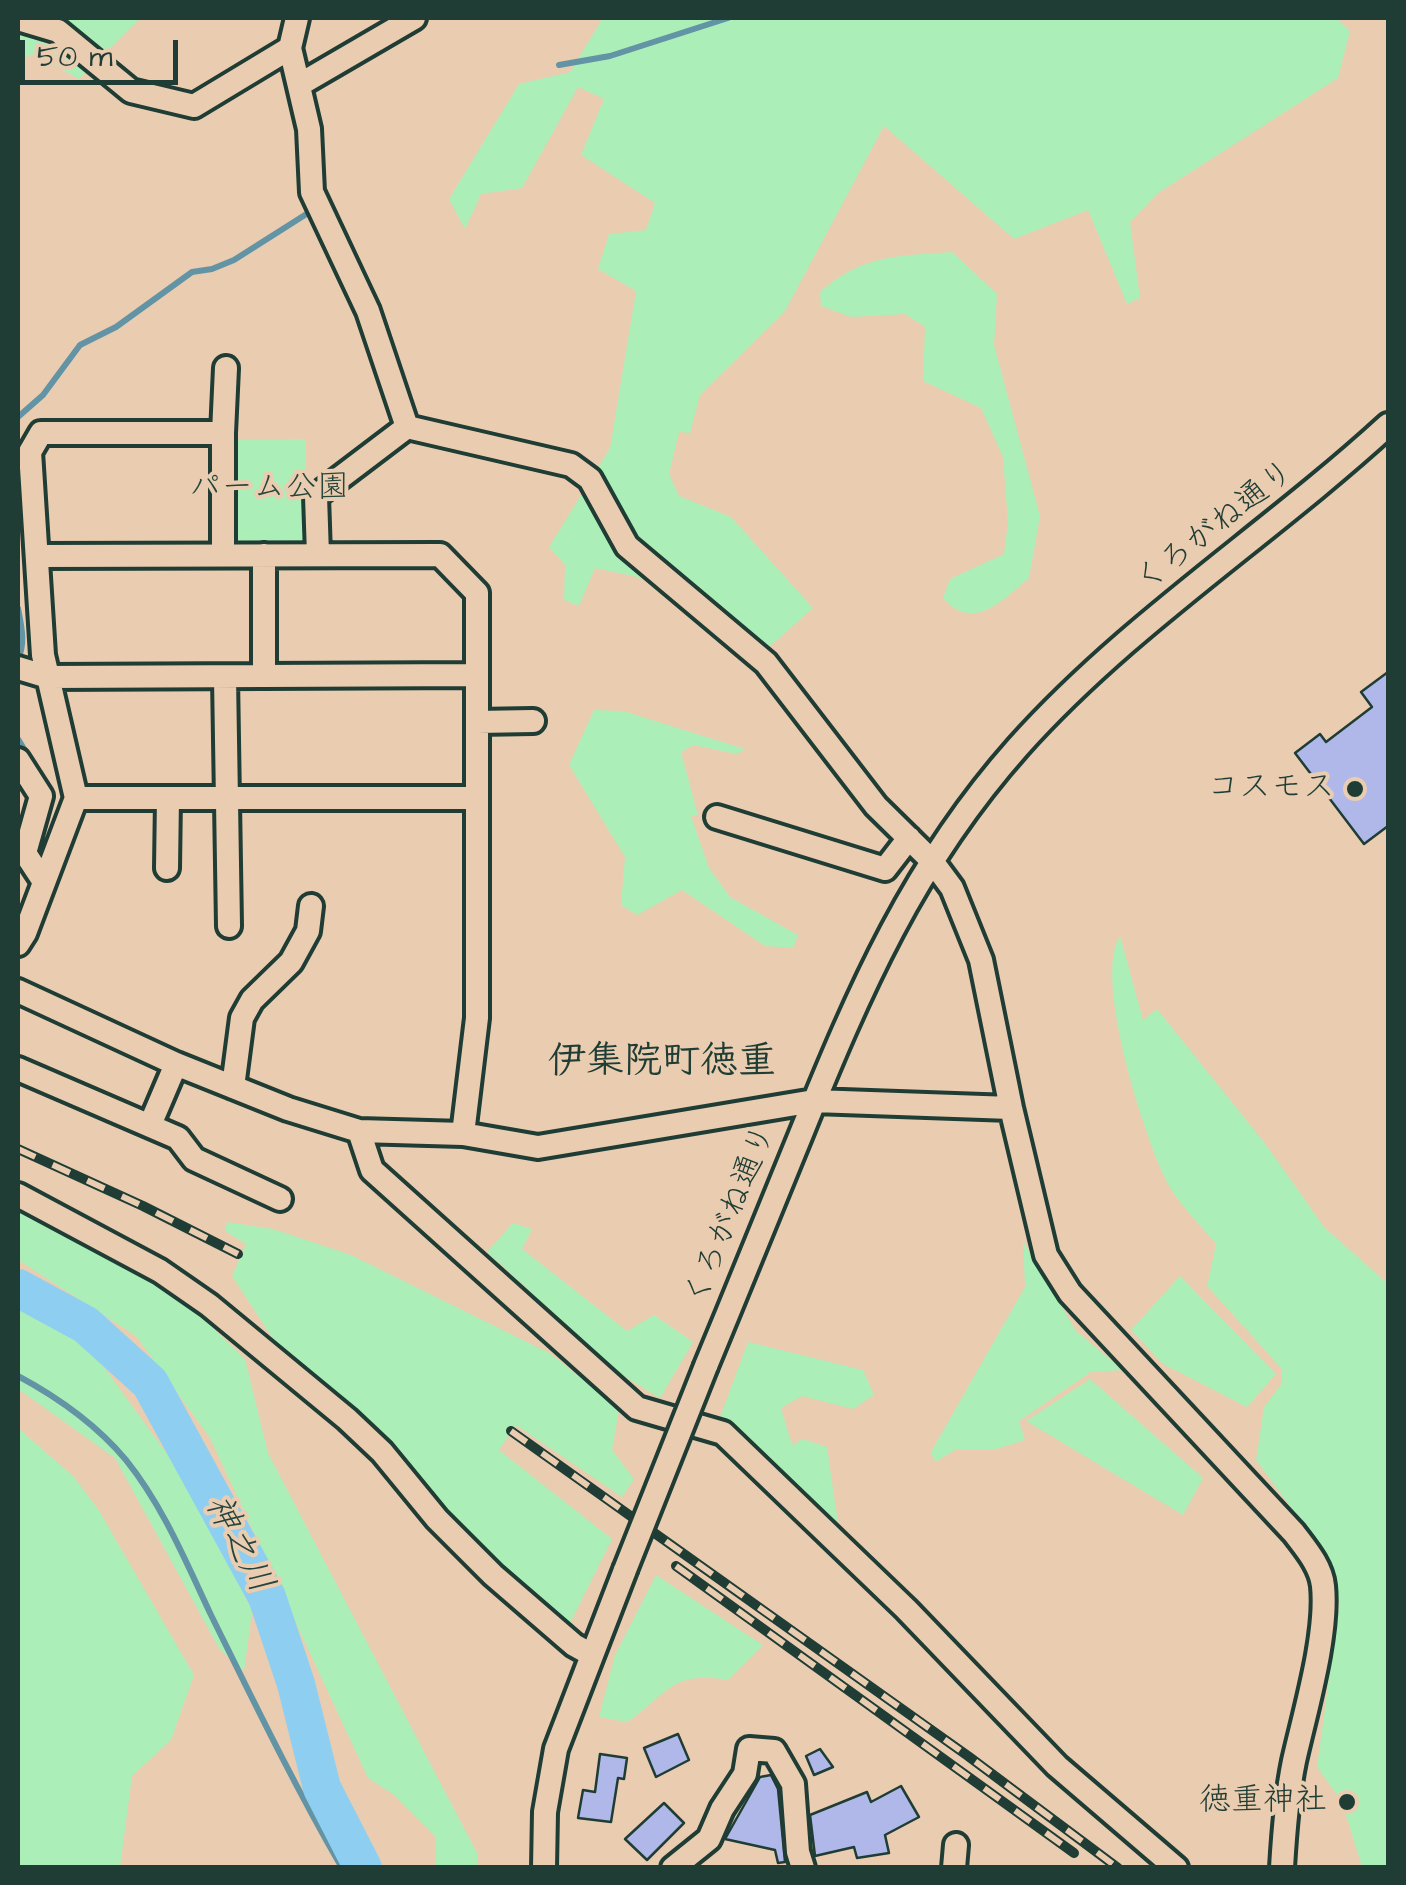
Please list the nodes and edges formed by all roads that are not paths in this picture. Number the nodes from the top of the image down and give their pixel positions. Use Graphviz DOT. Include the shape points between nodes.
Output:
graph roads {
  1 [pos="297,18"];
  2 [pos="414,18"];
  3 [pos="18,19"];
  4 [pos="290,48"];
  5 [pos="299,85"];
  6 [pos="226,368"];
  7 [pos="1388,425"];
  8 [pos="406,427"];
  9 [pos="223,434"];
  10 [pos="224,555"];
  11 [pos="264,555"];
  12 [pos="318,555"];
  13 [pos="37,556"];
  14 [pos="20,670"];
  15 [pos="477,675"];
  16 [pos="225,676"];
  17 [pos="264,676"];
  18 [pos="48,677"];
  19 [pos="477,722"];
  20 [pos="533,722"];
  21 [pos="18,760"];
  22 [pos="76,798"];
  23 [pos="168,798"];
  24 [pos="228,798"];
  25 [pos="477,798"];
  26 [pos="716,818"];
  27 [pos="909,838"];
  28 [pos="932,861"];
  29 [pos="168,868"];
  30 [pos="44,882"];
  31 [pos="311,906"];
  32 [pos="229,926"];
  33 [pos="18,944"];
  34 [pos="18,992"];
  35 [pos="176,1064"];
  36 [pos="18,1068"];
  37 [pos="233,1087"];
  38 [pos="814,1101"];
  39 [pos="1011,1108"];
  40 [pos="150,1125"];
  41 [pos="358,1131"];
  42 [pos="463,1134"];
  43 [pos="18,1195"];
  44 [pos="280,1199"];
  45 [pos="592,1655"];
  46 [pos="544,1868"];
  47 [pos="673,1868"];
  48 [pos="803,1868"];
  49 [pos="1176,1868"];
  50 [pos="1282,1868"];
  1 -- 4 [label="street"];
  2 -- 5 [label="street"];
  3 -- 4 [label="street" via="58,31 131,91 194,106"];
  4 -- 5 [label="street"];
  5 -- 8 [label="street" via="312,192 368,310"];
  6 -- 9 [label="street"];
  7 -- 28 [label="street, くろがね通り" via="1120,646 997,770"];
  8 -- 12 [label="street" via="316,496"];
  8 -- 27 [label="street" via="570,465 590,480 627,546 766,663 876,806"];
  9 -- 10 [label="street"];
  9 -- 13 [label="street" via="41,433 30,452"];
  10 -- 11 [label="street"];
  10 -- 13 [label="street"];
  11 -- 12 [label="street"];
  11 -- 17 [label="street"];
  12 -- 15 [label="street" via="440,555 477,592"];
  13 -- 18 [label="street"];
  14 -- 18 [label="street"];
  15 -- 17 [label="street"];
  15 -- 19 [label="street"];
  16 -- 17 [label="street"];
  16 -- 18 [label="street"];
  16 -- 24 [label="street"];
  18 -- 22 [label="street"];
  19 -- 20 [label="street"];
  19 -- 25 [label="street"];
  21 -- 30 [label="street" via="40,796 25,853"];
  22 -- 23 [label="street"];
  22 -- 30 [label="street"];
  23 -- 24 [label="street"];
  23 -- 29 [label="street"];
  24 -- 25 [label="street"];
  24 -- 32 [label="street"];
  25 -- 42 [label="street" via="477,1018"];
  26 -- 27 [label="street" via="885,869"];
  27 -- 28 [label="street"];
  28 -- 38 [label="street, くろがね通り" via="888,933"];
  28 -- 39 [label="street" via="952,888 980,960"];
  30 -- 33 [label="street"];
  31 -- 37 [label="street" via="308,931 292,962 242,1018"];
  34 -- 35 [label="street"];
  35 -- 37 [label="street"];
  35 -- 40 [label="street"];
  36 -- 40 [label="street"];
  37 -- 41 [label="street"];
  38 -- 39 [label="street"];
  38 -- 42 [label="street" via="538,1148"];
  38 -- 45 [label="street, くろがね通り, bridge"];
  39 -- 50 [label="street" via="1046,1256 1070,1292 1315,1561 1323,1586 1320,1629 1293,1766"];
  40 -- 44 [label="street" via="178,1138 194,1159"];
  41 -- 42 [label="street"];
  41 -- 49 [label="street" via="372,1170 637,1408 723,1433 1057,1766"];
  43 -- 45 [label="street" via="160,1271 209,1305 347,1419 493,1574"];
  45 -- 46 [label="street, くろがね通り" via="556,1749"];
  47 -- 48 [label="street" via="709,1839 745,1774 750,1749 774,1751 793,1784"];
}
